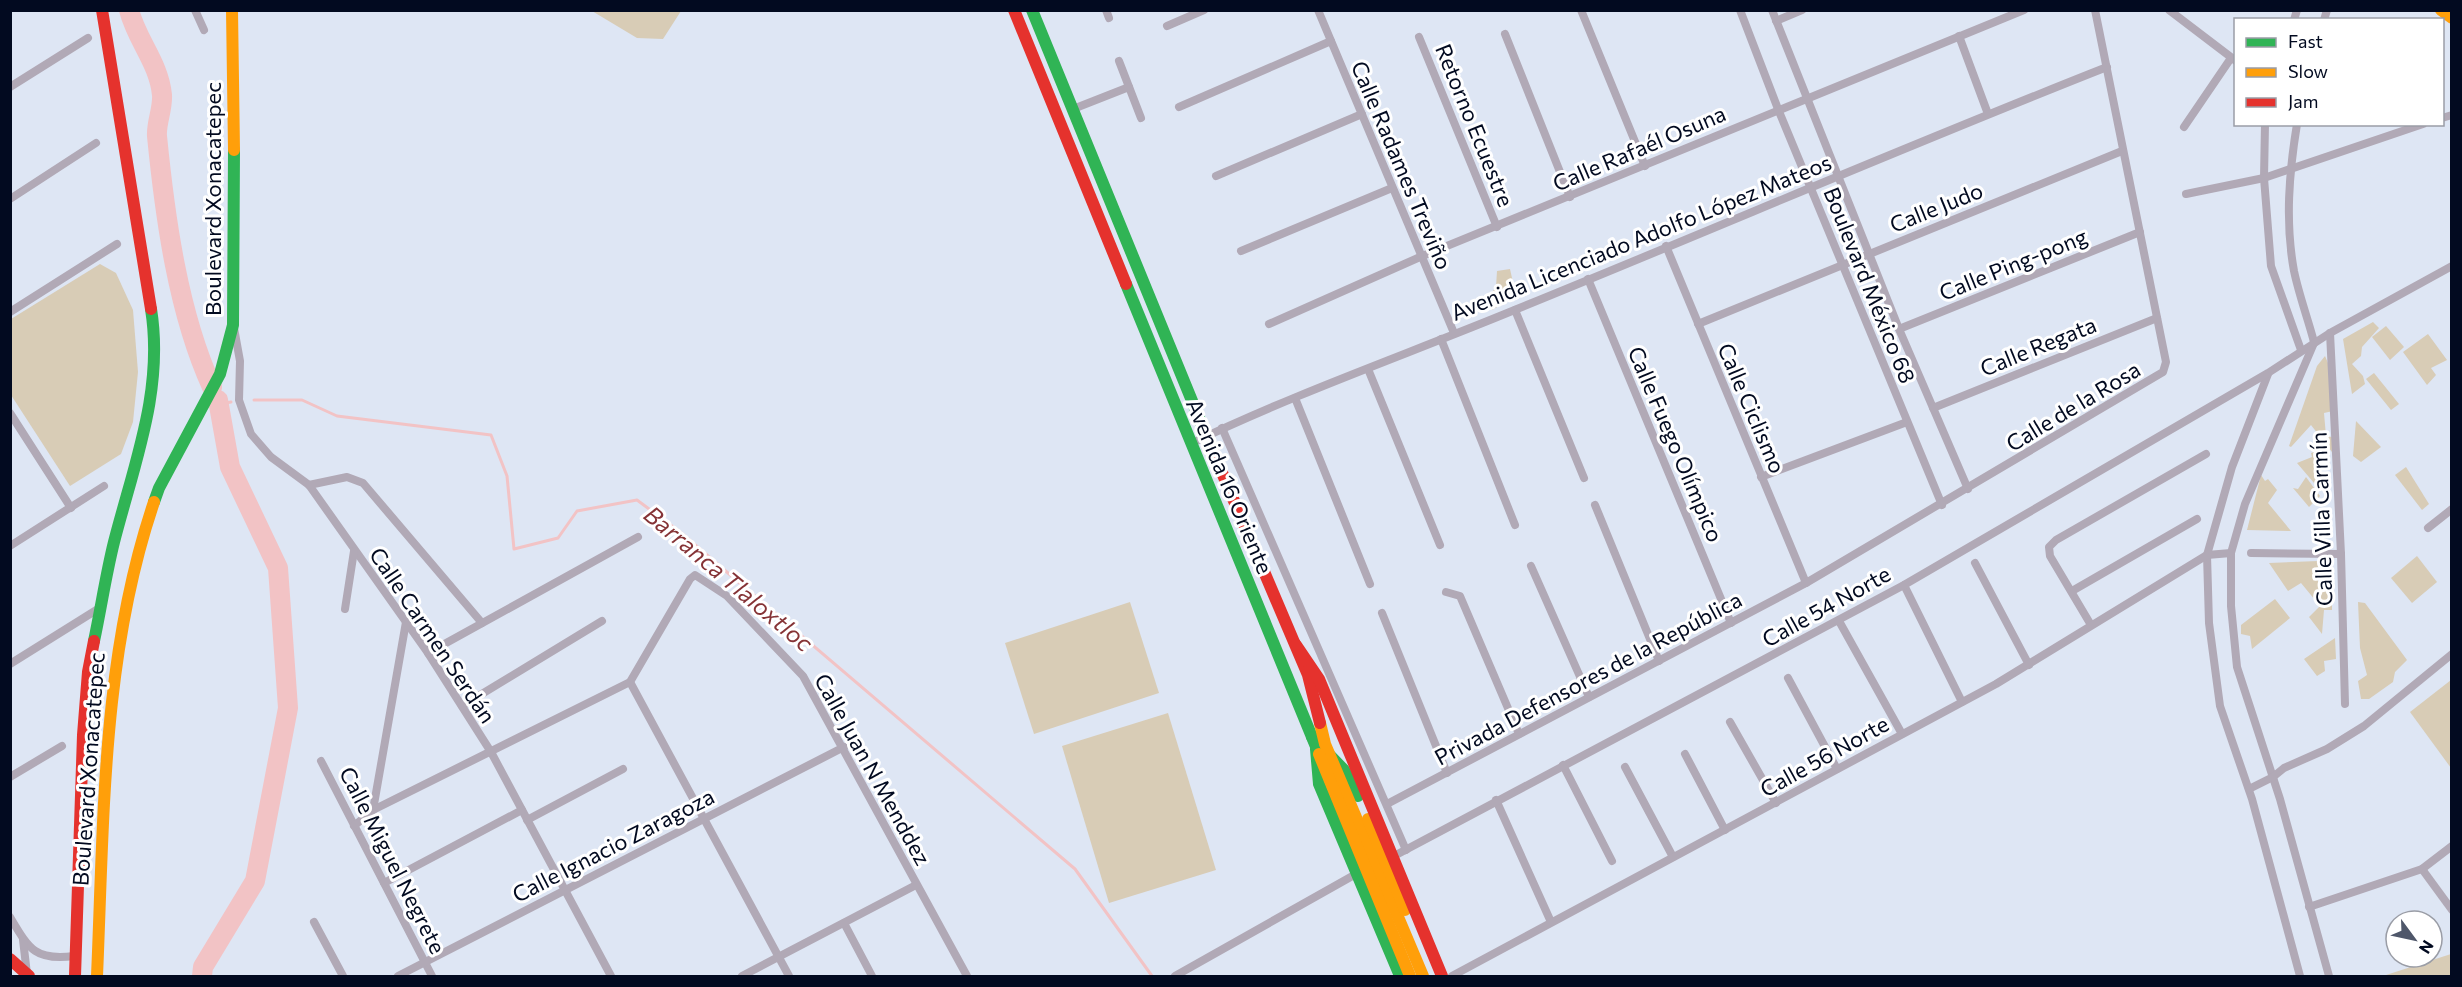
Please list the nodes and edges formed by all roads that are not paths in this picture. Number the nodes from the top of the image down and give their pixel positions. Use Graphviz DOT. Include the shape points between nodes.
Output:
graph roads {
  1 [pos="102,10"];
  2 [pos="195,10"];
  3 [pos="232,10"];
  4 [pos="1014,10"];
  5 [pos="1032,10"];
  6 [pos="1204,10"];
  7 [pos="1318,10"];
  8 [pos="1581,10"];
  9 [pos="1740,10"];
  10 [pos="1772,10"];
  11 [pos="1802,10"];
  12 [pos="2024,10"];
  13 [pos="2095,10"];
  14 [pos="2169,10"];
  15 [pos="2441,10"];
  16 [pos="2451,18"];
  17 [pos="1776,21"];
  18 [pos="1167,26"];
  19 [pos="204,30"];
  20 [pos="1504,34"];
  21 [pos="1959,36"];
  22 [pos="1419,37"];
  23 [pos="88,38"];
  24 [pos="1331,41"];
  25 [pos="2233,60"];
  26 [pos="1119,61"];
  27 [pos="2107,67"];
  28 [pos="10,87"];
  29 [pos="1129,87"];
  30 [pos="1806,99"];
  31 [pos="1179,107"];
  32 [pos="1073,109"];
  33 [pos="1778,109"];
  34 [pos="1362,114"];
  35 [pos="1988,114"];
  36 [pos="1141,118"];
  37 [pos="2265,126"];
  38 [pos="2297,126"];
  39 [pos="2417,126"];
  40 [pos="2184,127"];
  41 [pos="96,143"];
  42 [pos="2122,151"];
  43 [pos="1645,166"];
  44 [pos="2289,170"];
  45 [pos="1836,175"];
  46 [pos="1216,176"];
  47 [pos="2264,178"];
  48 [pos="1810,186"];
  49 [pos="1392,188"];
  50 [pos="2186,194"];
  51 [pos="1570,197"];
  52 [pos="10,199"];
  53 [pos="1497,227"];
  54 [pos="2140,232"];
  55 [pos="117,244"];
  56 [pos="1666,246"];
  57 [pos="1241,251"];
  58 [pos="1870,254"];
  59 [pos="1420,257"];
  60 [pos="1843,265"];
  61 [pos="2451,266"];
  62 [pos="1588,279"];
  63 [pos="1515,310"];
  64 [pos="10,312"];
  65 [pos="2157,318"];
  66 [pos="1269,324"];
  67 [pos="1698,324"];
  68 [pos="233,325"];
  69 [pos="1899,329"];
  70 [pos="1454,333"];
  71 [pos="2330,333"];
  72 [pos="1441,339"];
  73 [pos="2314,342"];
  74 [pos="2301,350"];
  75 [pos="1368,369"];
  76 [pos="2268,373"];
  77 [pos="1295,398"];
  78 [pos="1933,408"];
  79 [pos="10,413"];
  80 [pos="1907,422"];
  81 [pos="14,428"];
  82 [pos="1222,428"];
  83 [pos="1206,436"];
  84 [pos="1190,444"];
  85 [pos="2206,454"];
  86 [pos="1761,477"];
  87 [pos="1584,478"];
  88 [pos="309,485"];
  89 [pos="104,486"];
  90 [pos="1968,489"];
  91 [pos="1595,505"];
  92 [pos="1942,505"];
  93 [pos="71,508"];
  94 [pos="2451,509"];
  95 [pos="2197,519"];
  96 [pos="1515,525"];
  97 [pos="2428,528"];
  98 [pos="638,537"];
  99 [pos="1440,545"];
  100 [pos="10,546"];
  101 [pos="354,551"];
  102 [pos="2231,553"];
  103 [pos="2251,554"];
  104 [pos="2341,554"];
  105 [pos="2207,555"];
  106 [pos="1975,563"];
  107 [pos="1531,566"];
  108 [pos="1806,583"];
  109 [pos="1370,584"];
  110 [pos="1904,585"];
  111 [pos="2072,591"];
  112 [pos="1446,592"];
  113 [pos="98,609"];
  114 [pos="345,609"];
  115 [pos="1383,613"];
  116 [pos="602,621"];
  117 [pos="1839,621"];
  118 [pos="406,622"];
  119 [pos="1731,623"];
  120 [pos="482,624"];
  121 [pos="2091,625"];
  122 [pos="1296,645"];
  123 [pos="428,653"];
  124 [pos="2451,654"];
  125 [pos="1659,662"];
  126 [pos="10,664"];
  127 [pos="2029,665"];
  128 [pos="1788,678"];
  129 [pos="630,682"];
  130 [pos="1589,697"];
  131 [pos="1962,702"];
  132 [pos="2344,704"];
  133 [pos="462,706"];
  134 [pos="1730,722"];
  135 [pos="1519,734"];
  136 [pos="1902,734"];
  137 [pos="1314,743"];
  138 [pos="62,746"];
  139 [pos="844,747"];
  140 [pos="491,752"];
  141 [pos="1685,754"];
  142 [pos="1329,755"];
  143 [pos="321,760"];
  144 [pos="1563,765"];
  145 [pos="1625,767"];
  146 [pos="624,769"];
  147 [pos="1837,769"];
  148 [pos="1447,773"];
  149 [pos="10,777"];
  150 [pos="2273,777"];
  151 [pos="2249,789"];
  152 [pos="1496,800"];
  153 [pos="1776,803"];
  154 [pos="1387,804"];
  155 [pos="373,810"];
  156 [pos="522,810"];
  157 [pos="705,818"];
  158 [pos="527,820"];
  159 [pos="354,826"];
  160 [pos="1725,830"];
  161 [pos="2451,846"];
  162 [pos="1406,850"];
  163 [pos="1394,856"];
  164 [pos="1673,857"];
  165 [pos="1612,861"];
  166 [pos="2422,869"];
  167 [pos="1356,874"];
  168 [pos="384,883"];
  169 [pos="916,885"];
  170 [pos="565,890"];
  171 [pos="1400,897"];
  172 [pos="2309,907"];
  173 [pos="2451,910"];
  174 [pos="10,917"];
  175 [pos="314,922"];
  176 [pos="1551,922"];
  177 [pos="844,923"];
  178 [pos="23,940"];
  179 [pos="74,956"];
  180 [pos="779,957"];
  181 [pos="10,959"];
  182 [pos="425,962"];
  183 [pos="28,975"];
  184 [pos="75,976"];
  185 [pos="98,976"];
  186 [pos="343,976"];
  187 [pos="398,976"];
  188 [pos="432,976"];
  189 [pos="611,976"];
  190 [pos="742,976"];
  191 [pos="789,976"];
  192 [pos="872,976"];
  193 [pos="967,976"];
  194 [pos="1175,976"];
  195 [pos="1400,976"];
  196 [pos="1410,976"];
  197 [pos="1423,976"];
  198 [pos="1433,976"];
  199 [pos="1442,976"];
  200 [pos="1452,976"];
  201 [pos="2300,976"];
  202 [pos="2329,976"];
  1 -- 113 [label="main road, Boulevard Xonacatepec" via="153,329 153,383 148,421"];
  2 -- 19 [label="street"];
  3 -- 68 [label="main road, Boulevard Xonacatepec"];
  4 -- 84 [label="main road, Avenida 16 Oriente"];
  5 -- 32 [label="main road, Avenida 16 Oriente"];
  6 -- 18 [label="street"];
  7 -- 24 [label="street, Calle Radames Treviño"];
  8 -- 43 [label="street"];
  9 -- 33 [label="street, Boulevard México 68"];
  10 -- 17 [label="street, Boulevard México 68"];
  11 -- 17 [label="street"];
  12 -- 21 [label="street, Calle Rafaél Osuna"];
  13 -- 27 [label="street, Calle de la Rosa"];
  14 -- 25 [label="street"];
  15 -- 16 [label="main road"];
  17 -- 30 [label="street, Boulevard México 68"];
  20 -- 51 [label="street"];
  21 -- 30 [label="street, Calle Rafaél Osuna"];
  21 -- 35 [label="street"];
  22 -- 53 [label="street, Retorno Ecuestre"];
  23 -- 28 [label="street"];
  24 -- 31 [label="street"];
  24 -- 34 [label="street, Calle Radames Treviño"];
  25 -- 40 [label="street"];
  26 -- 29 [label="street"];
  27 -- 35 [label="street, Avenida Licenciado Adolfo López Mateos"];
  27 -- 42 [label="street, Calle de la Rosa"];
  29 -- 32 [label="street"];
  29 -- 36 [label="street"];
  30 -- 33 [label="street, Calle Rafaél Osuna"];
  30 -- 45 [label="street, Boulevard México 68"];
  32 -- 83 [label="main road, Avenida 16 Oriente"];
  33 -- 43 [label="street, Calle Rafaél Osuna"];
  33 -- 48 [label="street, Boulevard México 68"];
  34 -- 46 [label="street"];
  34 -- 49 [label="street, Calle Radames Treviño"];
  35 -- 45 [label="street, Avenida Licenciado Adolfo López Mateos"];
  37 -- 47 [label="street"];
  38 -- 44 [label="street"];
  39 -- 44 [label="street"];
  41 -- 52 [label="street"];
  42 -- 54 [label="street, Calle de la Rosa"];
  42 -- 58 [label="street, Calle Judo"];
  43 -- 51 [label="street, Calle Rafaél Osuna"];
  44 -- 47 [label="street"];
  44 -- 73 [label="street" via="2294,272"];
  45 -- 48 [label="street, Avenida Licenciado Adolfo López Mateos"];
  45 -- 58 [label="street, Boulevard México 68"];
  47 -- 50 [label="street"];
  47 -- 74 [label="street" via="2271,266"];
  48 -- 56 [label="street, Avenida Licenciado Adolfo López Mateos"];
  48 -- 60 [label="street, Boulevard México 68"];
  49 -- 57 [label="street"];
  49 -- 59 [label="street, Calle Radames Treviño"];
  51 -- 53 [label="street, Calle Rafaél Osuna"];
  53 -- 59 [label="street, Calle Rafaél Osuna"];
  54 -- 65 [label="street, Calle de la Rosa"];
  54 -- 69 [label="street, Calle Ping-pong"];
  55 -- 64 [label="street"];
  56 -- 62 [label="street, Avenida Licenciado Adolfo López Mateos"];
  56 -- 67 [label="street, Calle Ciclismo"];
  58 -- 60 [label="street, Calle Judo"];
  58 -- 69 [label="street, Boulevard México 68"];
  59 -- 66 [label="street, Calle Rafaél Osuna"];
  59 -- 70 [label="street, Calle Radames Treviño"];
  60 -- 67 [label="street, Calle Judo"];
  60 -- 80 [label="street, Boulevard México 68"];
  61 -- 71 [label="street, Calle 54 Norte"];
  62 -- 63 [label="street, Avenida Licenciado Adolfo López Mateos"];
  62 -- 119 [label="street, Calle Fuego Olímpico"];
  63 -- 70 [label="street, Avenida Licenciado Adolfo López Mateos"];
  63 -- 87 [label="street"];
  65 -- 78 [label="street, Calle Regata"];
  65 -- 90 [label="street, Calle de la Rosa" via="2166,362 2163,372"];
  67 -- 86 [label="street, Calle Ciclismo"];
  68 -- 88 [label="street, Calle Carmen Serdán" via="240,362 239,400 250,434 271,457"];
  68 -- 185 [label="main road, Boulevard Xonacatepec" via="220,374 159,488 125,606 109,715"];
  69 -- 78 [label="street, Boulevard México 68"];
  70 -- 72 [label="street, Avenida Licenciado Adolfo López Mateos"];
  71 -- 73 [label="street, Calle 54 Norte"];
  71 -- 104 [label="street, Calle Villa Carmín"];
  72 -- 75 [label="street, Avenida Licenciado Adolfo López Mateos"];
  72 -- 96 [label="street"];
  73 -- 74 [label="street, Calle 54 Norte"];
  73 -- 102 [label="street" via="2245,504"];
  74 -- 76 [label="street, Calle 54 Norte"];
  75 -- 77 [label="street, Avenida Licenciado Adolfo López Mateos"];
  75 -- 99 [label="street"];
  76 -- 105 [label="street" via="2232,467"];
  76 -- 110 [label="street, Calle 54 Norte"];
  77 -- 82 [label="street, Avenida Licenciado Adolfo López Mateos"];
  77 -- 109 [label="street"];
  78 -- 90 [label="street, Boulevard México 68"];
  79 -- 81 [label="street"];
  80 -- 86 [label="street"];
  80 -- 92 [label="street, Boulevard México 68"];
  81 -- 93 [label="street"];
  82 -- 83 [label="street, Avenida Licenciado Adolfo López Mateos"];
  82 -- 154 [label="street"];
  83 -- 84 [label="street, Avenida Licenciado Adolfo López Mateos"];
  83 -- 122 [label="main road, Avenida 16 Oriente"];
  84 -- 137 [label="main road, Avenida 16 Oriente"];
  85 -- 111 [label="street" via="2049,547 2050,556"];
  86 -- 108 [label="street, Calle Ciclismo"];
  88 -- 101 [label="street, Calle Carmen Serdán"];
  88 -- 120 [label="street" via="347,477 363,483"];
  89 -- 93 [label="street"];
  90 -- 92 [label="street, Calle de la Rosa"];
  91 -- 125 [label="street"];
  92 -- 108 [label="street, Calle de la Rosa"];
  93 -- 100 [label="street"];
  94 -- 97 [label="street"];
  95 -- 111 [label="street"];
  98 -- 120 [label="street"];
  101 -- 114 [label="street"];
  101 -- 118 [label="street, Calle Carmen Serdán"];
  102 -- 105 [label="street"];
  102 -- 150 [label="street" via="2237,667"];
  103 -- 104 [label="street"];
  104 -- 132 [label="street, Calle Villa Carmín"];
  105 -- 121 [label="street, Calle 56 Norte"];
  105 -- 151 [label="street" via="2209,624 2220,706"];
  106 -- 127 [label="street"];
  107 -- 130 [label="street"];
  108 -- 119 [label="street, Privada Defensores de la República"];
  110 -- 117 [label="street, Calle 54 Norte"];
  110 -- 131 [label="street"];
  111 -- 121 [label="street"];
  112 -- 135 [label="street" via="1460,596"];
  113 -- 126 [label="street"];
  113 -- 179 [label="main road, Boulevard Xonacatepec" via="82,735"];
  115 -- 148 [label="street"];
  116 -- 133 [label="street"];
  117 -- 136 [label="street"];
  117 -- 144 [label="street, Calle 54 Norte"];
  118 -- 123 [label="street, Calle Carmen Serdán"];
  118 -- 155 [label="street"];
  119 -- 125 [label="street, Privada Defensores de la República"];
  120 -- 123 [label="street"];
  121 -- 127 [label="street, Calle 56 Norte"];
  122 -- 142 [label="main road, Avenida 16 Oriente"];
  122 -- 163 [label="main road" via="1320,680"];
  123 -- 133 [label="street, Calle Carmen Serdán"];
  124 -- 150 [label="street" via="2364,726"];
  125 -- 130 [label="street, Privada Defensores de la República"];
  127 -- 131 [label="street, Calle 56 Norte"];
  128 -- 147 [label="street"];
  129 -- 139 [label="street, Calle Juan N Menddez" via="695,575 727,596 802,676"];
  129 -- 140 [label="street"];
  129 -- 157 [label="street"];
  130 -- 135 [label="street, Privada Defensores de la República"];
  131 -- 136 [label="street, Calle 56 Norte"];
  133 -- 140 [label="street, Calle Carmen Serdán"];
  134 -- 153 [label="street"];
  135 -- 148 [label="street, Privada Defensores de la República"];
  136 -- 147 [label="street, Calle 56 Norte"];
  137 -- 142 [label="main road"];
  137 -- 167 [label="main road" via="1319,784"];
  137 -- 196 [label="main road, Avenida 16 Oriente"];
  138 -- 149 [label="street"];
  139 -- 157 [label="street, Calle Ignacio Zaragoza"];
  139 -- 169 [label="street, Calle Juan N Menddez"];
  140 -- 155 [label="street"];
  140 -- 156 [label="street, Calle Carmen Serdán"];
  141 -- 160 [label="street"];
  142 -- 171 [label="main road" via="1353,782"];
  143 -- 159 [label="street, Calle Miguel Negrete"];
  144 -- 152 [label="street, Calle 54 Norte"];
  144 -- 165 [label="street"];
  145 -- 164 [label="street"];
  146 -- 158 [label="street"];
  147 -- 153 [label="street, Calle 56 Norte"];
  148 -- 154 [label="street, Privada Defensores de la República"];
  150 -- 151 [label="street"];
  150 -- 172 [label="street"];
  151 -- 201 [label="street"];
  152 -- 162 [label="street, Calle 54 Norte"];
  152 -- 176 [label="street"];
  153 -- 160 [label="street, Calle 56 Norte"];
  154 -- 162 [label="street"];
  155 -- 159 [label="street"];
  156 -- 158 [label="street, Calle Carmen Serdán"];
  156 -- 168 [label="street"];
  157 -- 170 [label="street, Calle Ignacio Zaragoza"];
  157 -- 180 [label="street"];
  158 -- 170 [label="street, Calle Carmen Serdán"];
  159 -- 168 [label="street, Calle Miguel Negrete"];
  160 -- 164 [label="street, Calle 56 Norte"];
  161 -- 166 [label="street"];
  162 -- 163 [label="street, Calle 54 Norte"];
  163 -- 171 [label="main road"];
  164 -- 176 [label="street, Calle 56 Norte"];
  166 -- 172 [label="street"];
  166 -- 173 [label="street"];
  167 -- 194 [label="street"];
  167 -- 195 [label="main road"];
  168 -- 182 [label="street, Calle Miguel Negrete"];
  169 -- 177 [label="street"];
  169 -- 193 [label="street, Calle Juan N Menddez"];
  170 -- 182 [label="street, Calle Ignacio Zaragoza"];
  170 -- 189 [label="street, Calle Carmen Serdán"];
  171 -- 197 [label="main road"];
  171 -- 198 [label="main road"];
  171 -- 199 [label="main road"];
  172 -- 202 [label="street"];
  174 -- 178 [label="street"];
  175 -- 186 [label="street"];
  176 -- 200 [label="street, Calle 56 Norte"];
  177 -- 180 [label="street"];
  177 -- 192 [label="street"];
  178 -- 179 [label="street" via="42,956"];
  178 -- 183 [label="street"];
  179 -- 184 [label="main road, Boulevard Xonacatepec"];
  180 -- 190 [label="street"];
  180 -- 191 [label="street"];
  181 -- 183 [label="main road"];
  182 -- 187 [label="street, Calle Ignacio Zaragoza"];
  182 -- 188 [label="street, Calle Miguel Negrete"];
}
